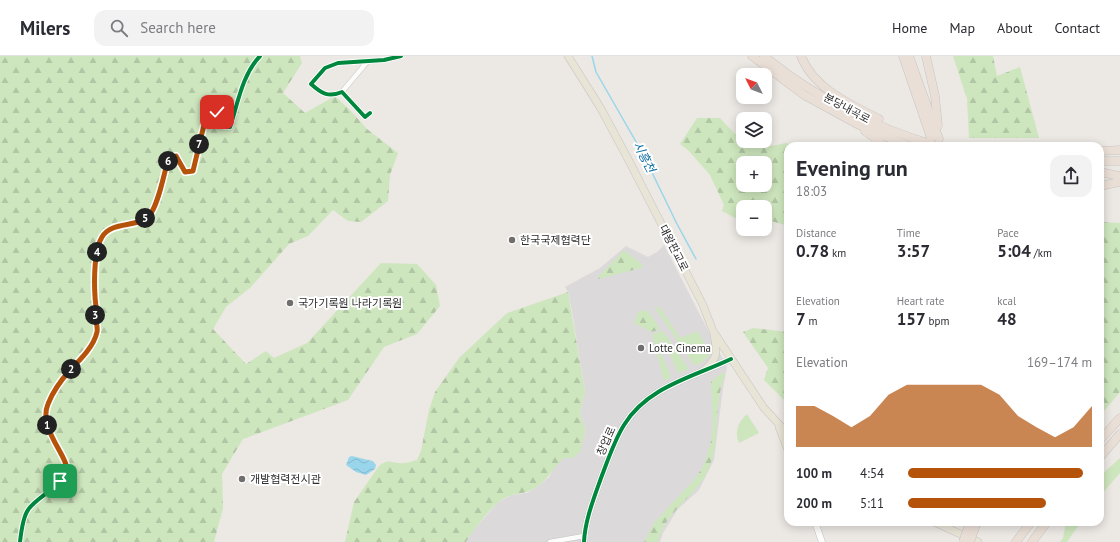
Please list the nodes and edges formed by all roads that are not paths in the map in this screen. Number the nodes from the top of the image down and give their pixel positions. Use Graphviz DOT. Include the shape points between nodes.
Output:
graph roads {
  1 [pos="260,56"];
  2 [pos="401,56"];
  3 [pos="568,56"];
  4 [pos="752,56"];
  5 [pos="764,56"];
  6 [pos="801,56"];
  7 [pos="897,56"];
  8 [pos="903,56"];
  9 [pos="909,56"];
  10 [pos="926,56"];
  11 [pos="367,62"];
  12 [pos="342,92"];
  13 [pos="915,92"];
  14 [pos="370,113"];
  15 [pos="836,113"];
  16 [pos="936,139"];
  17 [pos="918,140"];
  18 [pos="880,142"];
  19 [pos="900,142"];
  20 [pos="1120,150"];
  21 [pos="1104,151"];
  22 [pos="1120,161"];
  23 [pos="1104,162"];
  24 [pos="1120,170"];
  25 [pos="1104,171"];
  26 [pos="1104,172"];
  27 [pos="1120,176"];
  28 [pos="1120,182"];
  29 [pos="1104,185"];
  30 [pos="713,331"];
  31 [pos="731,359"];
  32 [pos="704,371"];
  33 [pos="1120,418"];
  34 [pos="778,425"];
  35 [pos="784,430"];
  36 [pos="1120,434"];
  37 [pos="1104,436"];
  38 [pos="784,440"];
  39 [pos="1104,452"];
  40 [pos="816,526"];
  41 [pos="943,526"];
  42 [pos="969,526"];
  43 [pos="976,526"];
  44 [pos="1028,526"];
  45 [pos="1044,526"];
  46 [pos="584,539"];
  47 [pos="1016,541"];
  48 [pos="20,542"];
  49 [pos="550,542"];
  50 [pos="822,542"];
  51 [pos="963,542"];
  52 [pos="970,542"];
  53 [pos="978,542"];
  54 [pos="1032,542"];
  1 -- 48 [label="street" via="248,73 230,127 224,127 214,105 208,108 193,171 185,172 176,156 168,160 155,206 148,216 138,222 113,228 103,235 98,245 95,270 95,316 98,326 96,334 82,358 60,382 45,413 49,433 67,466 66,474 27,510"];
  2 -- 11 [label="street"];
  3 -- 30 [label="main road, 대왕판교로" via="627,157 703,305"];
  4 -- 15 [label="highway, 분당내곡로" via="804,95"];
  5 -- 17 [label="highway, 분당내곡로" via="784,73 837,104"];
  6 -- 17 [label="highway" via="812,75 837,97"];
  7 -- 13 [label="highway"];
  8 -- 13 [label="highway"];
  9 -- 16 [label="highway"];
  10 -- 16 [label="highway" via="935,96"];
  11 -- 12 [label="street"];
  11 -- 12 [label="street" via="338,63 325,68 311,84 329,96"];
  12 -- 14 [label="street" via="365,117"];
  13 -- 16 [label="highway"];
  15 -- 18 [label="highway"];
  15 -- 19 [label="highway, 분당내곡로"];
  16 -- 17 [label="highway, 분당내곡로"];
  20 -- 21 [label="highway"];
  22 -- 23 [label="highway"];
  24 -- 25 [label="highway"];
  26 -- 27 [label="highway"];
  28 -- 29 [label="highway"];
  30 -- 31 [label="main road, 대왕판교로"];
  30 -- 32 [label="main road" via="717,353"];
  31 -- 32 [label="street, 창업로"];
  31 -- 34 [label="main road, 대왕판교로"];
  32 -- 46 [label="street, 창업로" via="650,396 624,424 606,463"];
  33 -- 37 [label="highway"];
  34 -- 35 [label="main road, 대왕판교로"];
  34 -- 38 [label="main road"];
  36 -- 39 [label="highway"];
  40 -- 50 [label="street"];
  41 -- 53 [label="main road"];
  42 -- 51 [label="highway, bridge"];
  43 -- 52 [label="highway, bridge"];
  44 -- 47 [label="highway"];
  45 -- 54 [label="highway"];
  46 -- 49 [label="street"];
}
